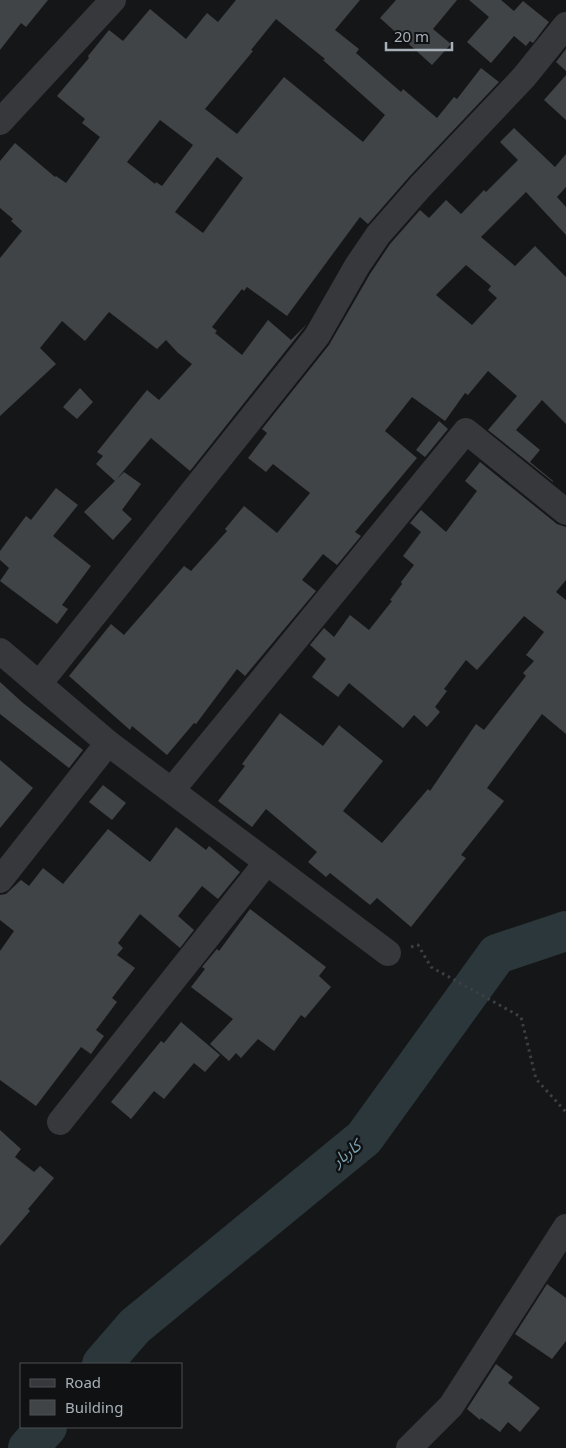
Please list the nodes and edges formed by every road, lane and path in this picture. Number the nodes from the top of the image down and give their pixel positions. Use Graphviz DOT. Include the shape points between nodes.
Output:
graph roads {
  1 [pos="113,0"];
  2 [pos="566,25"];
  3 [pos="0,122"];
  4 [pos="566,512"];
  5 [pos="0,652"];
  6 [pos="39,684"];
  7 [pos="108,743"];
  8 [pos="172,790"];
  9 [pos="267,862"];
  10 [pos="0,880"];
  11 [pos="388,953"];
  12 [pos="430,967"];
  13 [pos="566,1112"];
  14 [pos="60,1122"];
  15 [pos="566,1227"];
  16 [pos="409,1448"];
  1 -- 3 [label="street"];
  2 -- 6 [label="street" via="524,77 378,236 357,266 318,336"];
  4 -- 8 [label="street" via="466,431"];
  5 -- 6 [label="street"];
  6 -- 7 [label="street"];
  7 -- 8 [label="street"];
  7 -- 10 [label="street"];
  8 -- 9 [label="street"];
  9 -- 11 [label="street"];
  9 -- 14 [label="street"];
  12 -- 13 [label="path" via="521,1017 536,1078"];
  15 -- 16 [label="street" via="451,1406"];
}
